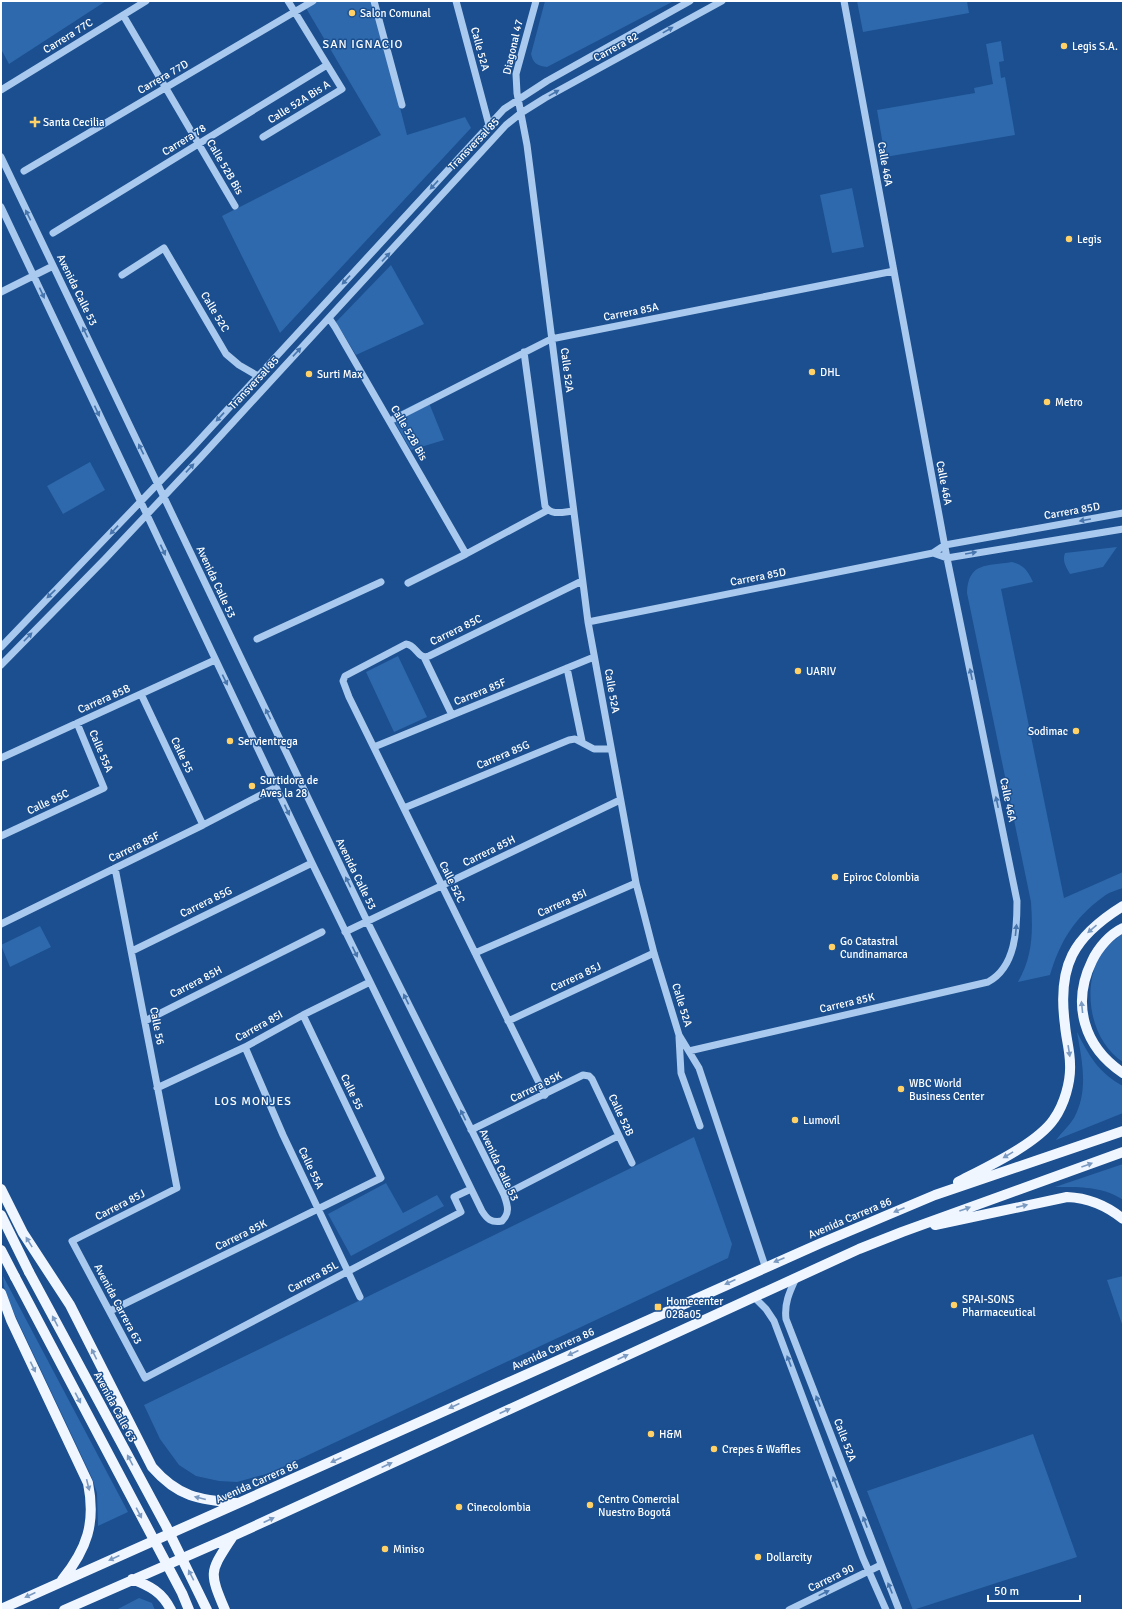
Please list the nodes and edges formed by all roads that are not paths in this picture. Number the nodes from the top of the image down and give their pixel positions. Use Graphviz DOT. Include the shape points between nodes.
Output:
graph roads {
  1 [pos="146,1"];
  2 [pos="288,1"];
  3 [pos="313,1"];
  4 [pos="374,1"];
  5 [pos="456,1"];
  6 [pos="536,1"];
  7 [pos="690,1"];
  8 [pos="722,1"];
  9 [pos="844,1"];
  10 [pos="295,12"];
  11 [pos="123,15"];
  12 [pos="327,65"];
  13 [pos="166,88"];
  14 [pos="1,90"];
  15 [pos="518,99"];
  16 [pos="402,105"];
  17 [pos="521,113"];
  18 [pos="489,125"];
  19 [pos="263,137"];
  20 [pos="199,144"];
  21 [pos="1,157"];
  22 [pos="24,171"];
  23 [pos="235,206"];
  24 [pos="1,207"];
  25 [pos="53,233"];
  26 [pos="53,266"];
  27 [pos="894,271"];
  28 [pos="122,275"];
  29 [pos="34,276"];
  30 [pos="1,292"];
  31 [pos="329,318"];
  32 [pos="551,339"];
  33 [pos="524,352"];
  34 [pos="271,362"];
  35 [pos="280,371"];
  36 [pos="258,376"];
  37 [pos="390,422"];
  38 [pos="158,484"];
  39 [pos="163,497"];
  40 [pos="141,502"];
  41 [pos="548,510"];
  42 [pos="574,511"];
  43 [pos="1123,513"];
  44 [pos="146,514"];
  45 [pos="1123,529"];
  46 [pos="945,545"];
  47 [pos="933,553"];
  48 [pos="466,554"];
  49 [pos="947,558"];
  50 [pos="582,581"];
  51 [pos="381,582"];
  52 [pos="408,583"];
  53 [pos="588,622"];
  54 [pos="257,639"];
  55 [pos="1,647"];
  56 [pos="424,657"];
  57 [pos="594,657"];
  58 [pos="215,660"];
  59 [pos="1,665"];
  60 [pos="567,668"];
  61 [pos="344,678"];
  62 [pos="141,694"];
  63 [pos="452,715"];
  64 [pos="77,723"];
  65 [pos="582,741"];
  66 [pos="374,747"];
  67 [pos="611,749"];
  68 [pos="1,758"];
  69 [pos="276,787"];
  70 [pos="104,788"];
  71 [pos="620,800"];
  72 [pos="404,808"];
  73 [pos="203,825"];
  74 [pos="1,836"];
  75 [pos="312,863"];
  76 [pos="116,868"];
  77 [pos="636,883"];
  78 [pos="442,885"];
  79 [pos="1123,906"];
  80 [pos="367,921"];
  81 [pos="1,924"];
  82 [pos="1123,928"];
  83 [pos="322,932"];
  84 [pos="345,932"];
  85 [pos="132,951"];
  86 [pos="475,953"];
  87 [pos="654,953"];
  88 [pos="1004,966"];
  89 [pos="370,982"];
  90 [pos="303,1015"];
  91 [pos="145,1021"];
  92 [pos="508,1021"];
  93 [pos="679,1035"];
  94 [pos="245,1047"];
  95 [pos="689,1051"];
  96 [pos="1123,1073"];
  97 [pos="589,1076"];
  98 [pos="157,1088"];
  99 [pos="545,1096"];
  100 [pos="700,1126"];
  101 [pos="471,1130"];
  102 [pos="1123,1131"];
  103 [pos="618,1136"];
  104 [pos="1123,1152"];
  105 [pos="632,1163"];
  106 [pos="381,1178"];
  107 [pos="177,1188"];
  108 [pos="1,1189"];
  109 [pos="471,1189"];
  110 [pos="504,1195"];
  111 [pos="935,1195"];
  112 [pos="318,1209"];
  113 [pos="1,1215"];
  114 [pos="1123,1219"];
  115 [pos="902,1232"];
  116 [pos="72,1241"];
  117 [pos="1,1250"];
  118 [pos="765,1266"];
  119 [pos="348,1271"];
  120 [pos="796,1278"];
  121 [pos="1,1293"];
  122 [pos="360,1297"];
  123 [pos="754,1297"];
  124 [pos="110,1311"];
  125 [pos="145,1378"];
  126 [pos="239,1503"];
  127 [pos="233,1536"];
  128 [pos="882,1566"];
  129 [pos="869,1571"];
  130 [pos="132,1579"];
  131 [pos="60,1582"];
  132 [pos="1,1609"];
  133 [pos="64,1610"];
  134 [pos="171,1610"];
  135 [pos="189,1610"];
  136 [pos="207,1610"];
  137 [pos="226,1610"];
  138 [pos="789,1610"];
  139 [pos="886,1610"];
  140 [pos="899,1610"];
  1 -- 11 [label="street, Carrera 77C"];
  2 -- 10 [label="street, Calle 52A Bis A"];
  3 -- 10 [label="street, Carrera 77D"];
  4 -- 16 [label="street"];
  5 -- 18 [label="street, Calle 52A"];
  6 -- 15 [label="street, Diagonal 47" via="518,64"];
  7 -- 15 [label="street, Carrera 82"];
  17 -- 8 [label="street, Carrera 82, one-way"];
  9 -- 27 [label="street, Calle 46A"];
  10 -- 12 [label="street, Calle 52A Bis A"];
  10 -- 13 [label="street, Carrera 77D"];
  11 -- 13 [label="street, Calle 52B Bis"];
  11 -- 14 [label="street, Carrera 77C"];
  12 -- 19 [label="street, Calle 52A Bis A" via="342,89"];
  12 -- 20 [label="street, Carrera 78"];
  13 -- 20 [label="street, Calle 52B Bis"];
  13 -- 22 [label="street, Carrera 77D"];
  15 -- 17 [label="street, Calle 52A"];
  15 -- 18 [label="street, Transversal 85"];
  31 -- 17 [label="street, Transversal 85, one-way" via="490,141"];
  17 -- 32 [label="street, Calle 52A"];
  18 -- 34 [label="street, Transversal 85, one-way"];
  20 -- 23 [label="street, Calle 52B Bis"];
  20 -- 25 [label="street, Carrera 78"];
  26 -- 21 [label="street, Avenida Calle 53, one-way"];
  24 -- 29 [label="street, Avenida Calle 53"];
  26 -- 29 [label="street"];
  38 -- 26 [label="street, Avenida Calle 53, one-way"];
  27 -- 32 [label="street, Carrera 85A"];
  27 -- 46 [label="street, Calle 46A"];
  28 -- 36 [label="street, Calle 52C" via="164,248 226,354"];
  29 -- 30 [label="street"];
  29 -- 40 [label="street, Avenida Calle 53, one-way"];
  35 -- 31 [label="street, Transversal 85, one-way"];
  31 -- 37 [label="street, Calle 52B Bis"];
  32 -- 33 [label="street, Carrera 85A"];
  32 -- 42 [label="street, Calle 52A"];
  33 -- 37 [label="street, Carrera 85A"];
  33 -- 41 [label="street" via="545,506"];
  34 -- 35 [label="street"];
  34 -- 36 [label="street, Transversal 85"];
  39 -- 35 [label="street, Transversal 85, one-way"];
  36 -- 38 [label="street, Transversal 85, one-way"];
  37 -- 48 [label="street, Calle 52B Bis"];
  38 -- 39 [label="street, Avenida Calle 53"];
  38 -- 40 [label="street, Transversal 85"];
  39 -- 44 [label="street, Transversal 85"];
  80 -- 39 [label="street, Avenida Calle 53, one-way"];
  40 -- 44 [label="street, Avenida Calle 53"];
  40 -- 55 [label="street, Transversal 85, one-way"];
  41 -- 42 [label="street" via="553,513"];
  41 -- 48 [label="street"];
  42 -- 50 [label="street, Calle 52A"];
  43 -- 46 [label="street, Carrera 85D, one-way"];
  44 -- 58 [label="street, Avenida Calle 53, one-way"];
  59 -- 44 [label="street, Transversal 85, one-way"];
  49 -- 45 [label="street, one-way"];
  46 -- 47 [label="street, Carrera 85D"];
  46 -- 49 [label="street, Calle 46A"];
  47 -- 49 [label="street"];
  47 -- 53 [label="street, Carrera 85D"];
  48 -- 52 [label="street"];
  88 -- 49 [label="street, Calle 46A, one-way" via="1012,951 1016,935 1017,901"];
  50 -- 53 [label="street, Calle 52A"];
  50 -- 56 [label="street, Carrera 85C"];
  51 -- 54 [label="street"];
  53 -- 57 [label="street, Calle 52A"];
  56 -- 61 [label="street, Carrera 85C" via="420,656 413,646 406,644"];
  56 -- 63 [label="street"];
  57 -- 60 [label="street, Carrera 85F"];
  57 -- 67 [label="street, Calle 52A"];
  58 -- 62 [label="street, Carrera 85B"];
  58 -- 69 [label="street, Avenida Calle 53, one-way"];
  60 -- 63 [label="street, Carrera 85F"];
  60 -- 65 [label="street"];
  61 -- 66 [label="street, Calle 52C" via="349,696"];
  62 -- 64 [label="street, Carrera 85B"];
  62 -- 73 [label="street, Calle 55"];
  63 -- 66 [label="street, Carrera 85F"];
  64 -- 68 [label="street, Carrera 85B"];
  64 -- 70 [label="street, Calle 55A"];
  65 -- 67 [label="street" via="594,750"];
  65 -- 72 [label="street, Carrera 85G" via="569,740"];
  66 -- 72 [label="street, Calle 52C"];
  67 -- 71 [label="street, Calle 52A"];
  69 -- 73 [label="street, Carrera 85F"];
  69 -- 75 [label="street, Avenida Calle 53, one-way"];
  70 -- 74 [label="street, Calle 85C"];
  71 -- 77 [label="street, Calle 52A"];
  71 -- 78 [label="street, Carrera 85H"];
  72 -- 78 [label="street, Calle 52C"];
  73 -- 76 [label="street, Carrera 85F"];
  75 -- 84 [label="street, Avenida Calle 53"];
  75 -- 85 [label="street, Carrera 85G"];
  76 -- 81 [label="street, Carrera 85F"];
  76 -- 85 [label="street, Calle 56"];
  77 -- 86 [label="street, Carrera 85I"];
  77 -- 87 [label="street, Calle 52A"];
  78 -- 80 [label="street, Carrera 85H"];
  78 -- 86 [label="street, Calle 52C"];
  79 -- 111 [label="main road, one-way" via="1086,934 1077,946 1067,969 1063,987 1063,1007 1071,1066 1062,1104 1054,1119 1041,1133 1010,1154"];
  80 -- 84 [label="street, Carrera 85H"];
  101 -- 80 [label="street, Avenida Calle 53, one-way"];
  96 -- 82 [label="main road, one-way" via="1103,1057 1087,1028 1081,1009 1086,971 1095,953"];
  83 -- 91 [label="street, Carrera 85H"];
  84 -- 89 [label="street, Avenida Calle 53, one-way"];
  85 -- 91 [label="street, Calle 56"];
  86 -- 92 [label="street, Calle 52C"];
  87 -- 92 [label="street, Carrera 85J"];
  87 -- 93 [label="street, Calle 52A"];
  88 -- 95 [label="street, Carrera 85K" via="998,977 988,982"];
  89 -- 90 [label="street, Carrera 85I"];
  89 -- 109 [label="street, Avenida Calle 53"];
  90 -- 94 [label="street, Carrera 85I"];
  90 -- 106 [label="street, Calle 55"];
  91 -- 98 [label="street, Calle 56"];
  92 -- 99 [label="street, Calle 52C"];
  93 -- 95 [label="street, Calle 52A"];
  93 -- 100 [label="street" via="681,1073"];
  94 -- 98 [label="street, Carrera 85I"];
  94 -- 112 [label="street, Calle 55A"];
  95 -- 118 [label="street, Calle 52A" via="698,1068"];
  97 -- 99 [label="street, Carrera 85K" via="583,1076"];
  97 -- 103 [label="street, Calle 52B"];
  98 -- 107 [label="street, Calle 56"];
  99 -- 101 [label="street, Carrera 85K"];
  101 -- 110 [label="street, Avenida Calle 53"];
  102 -- 111 [label="main road, Avenida Carrera 86"];
  103 -- 105 [label="street, Calle 52B"];
  103 -- 110 [label="street"];
  115 -- 104 [label="main road, one-way"];
  106 -- 112 [label="street, Carrera 85K"];
  107 -- 116 [label="street, Carrera 85J"];
  126 -- 108 [label="main road, one-way" via="210,1501 185,1494 170,1486 152,1467 70,1305 23,1233"];
  109 -- 110 [label="street, Avenida Calle 53" via="486,1218 492,1222 502,1221 506,1217 508,1208"];
  109 -- 119 [label="street, Carrera 85L" via="454,1197 461,1212"];
  111 -- 118 [label="main road, Avenida Carrera 86, one-way"];
  112 -- 119 [label="street, Calle 55A"];
  112 -- 124 [label="street, Carrera 85K"];
  136 -- 113 [label="main road, Avenida Calle 63, one-way, bridge" via="166,1526"];
  115 -- 114 [label="main road, one-way" via="1067,1197 1096,1202"];
  115 -- 120 [label="main road"];
  116 -- 124 [label="street, Avenida Carrera 63"];
  117 -- 135 [label="main road, one-way, bridge"];
  118 -- 126 [label="main road, Avenida Carrera 86, one-way"];
  119 -- 122 [label="street, Calle 55A"];
  119 -- 125 [label="street, Carrera 85L"];
  120 -- 123 [label="main road"];
  128 -- 120 [label="street, Calle 52A, one-way" via="786,1319 787,1300"];
  121 -- 131 [label="main road, one-way" via="11,1320 88,1483 91,1509 85,1542 74,1564"];
  127 -- 123 [label="main road, one-way"];
  129 -- 123 [label="street, one-way" via="774,1321"];
  124 -- 125 [label="street, Avenida Carrera 63"];
  126 -- 131 [label="main road, Avenida Carrera 86, one-way"];
  127 -- 130 [label="main road"];
  127 -- 137 [label="main road" via="214,1569 214,1580"];
  128 -- 129 [label="street, Carrera 90"];
  140 -- 128 [label="street, Calle 52A, one-way"];
  138 -- 129 [label="street, Carrera 90, one-way"];
  129 -- 139 [label="street"];
  130 -- 133 [label="main road"];
  130 -- 134 [label="main road" via="157,1591"];
  131 -- 132 [label="main road, Avenida Carrera 86, one-way"];
}
